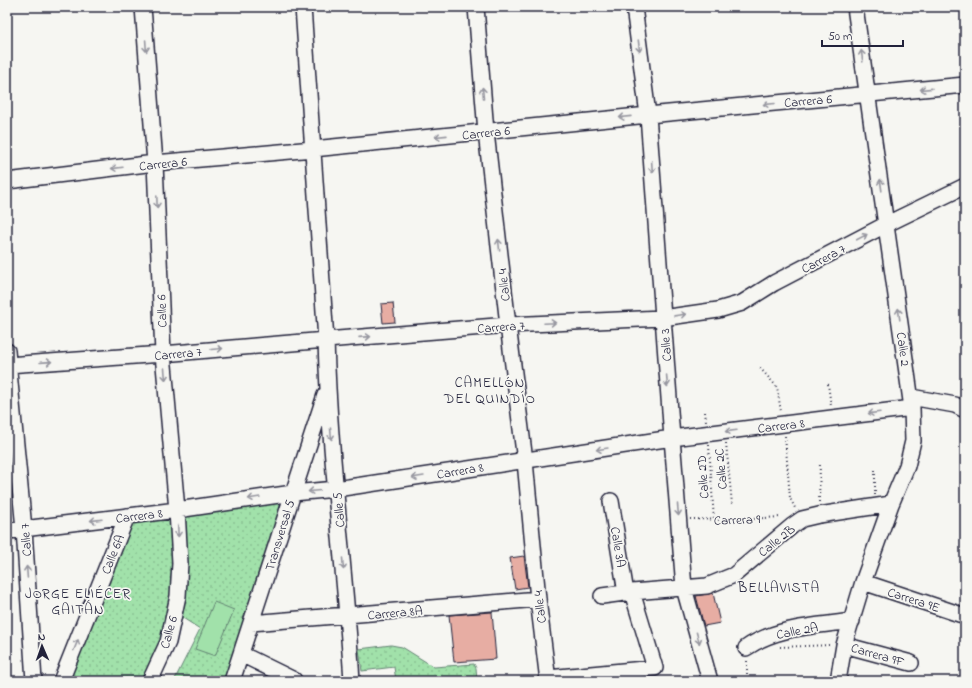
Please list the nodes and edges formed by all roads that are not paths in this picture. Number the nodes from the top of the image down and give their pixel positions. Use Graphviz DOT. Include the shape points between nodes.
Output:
graph roads {
  1 [pos="143,7"];
  2 [pos="303,7"];
  3 [pos="476,7"];
  4 [pos="634,7"];
  5 [pos="855,7"];
  6 [pos="965,85"];
  7 [pos="868,94"];
  8 [pos="648,114"];
  9 [pos="486,132"];
  10 [pos="313,149"];
  11 [pos="156,163"];
  12 [pos="7,181"];
  13 [pos="965,186"];
  14 [pos="887,224"];
  15 [pos="662,318"];
  16 [pos="508,325"];
  17 [pos="326,340"];
  18 [pos="163,354"];
  19 [pos="7,360"];
  20 [pos="327,389"];
  21 [pos="912,402"];
  22 [pos="962,404"];
  23 [pos="672,438"];
  24 [pos="525,461"];
  25 [pos="336,489"];
  26 [pos="293,493"];
  27 [pos="612,501"];
  28 [pos="891,504"];
  29 [pos="177,510"];
  30 [pos="127,516"];
  31 [pos="24,528"];
  32 [pos="7,531"];
  33 [pos="863,582"];
  34 [pos="684,588"];
  35 [pos="629,592"];
  36 [pos="602,596"];
  37 [pos="538,599"];
  38 [pos="348,616"];
  39 [pos="965,616"];
  40 [pos="852,621"];
  41 [pos="251,623"];
  42 [pos="844,645"];
  43 [pos="746,648"];
  44 [pos="241,654"];
  45 [pos="911,663"];
  46 [pos="294,680"];
  47 [pos="548,680"];
  48 [pos="34,681"];
  49 [pos="61,681"];
  50 [pos="150,681"];
  51 [pos="232,681"];
  52 [pos="352,681"];
  53 [pos="710,681"];
  54 [pos="838,681"];
  1 -- 11 [label="street, Calle 6, one-way"];
  2 -- 10 [label="street, Calle 5"];
  9 -- 3 [label="street, Calle 4, one-way"];
  4 -- 8 [label="street, Calle 3, one-way"];
  7 -- 5 [label="street, Calle 2, one-way"];
  6 -- 7 [label="street, Carrera 6, one-way"];
  7 -- 8 [label="street, Carrera 6, one-way"];
  14 -- 7 [label="street, Calle 2, one-way"];
  8 -- 9 [label="street, Carrera 6, one-way"];
  8 -- 15 [label="street, Calle 3, one-way"];
  9 -- 10 [label="street, Carrera 6, one-way"];
  16 -- 9 [label="street, Calle 4, one-way"];
  10 -- 11 [label="street, Carrera 6"];
  10 -- 17 [label="street, Calle 5"];
  11 -- 12 [label="street, Carrera 6, one-way"];
  11 -- 18 [label="street, Calle 6, one-way"];
  13 -- 14 [label="street, Carrera 7"];
  15 -- 14 [label="street, Carrera 7, one-way" via="718,310 742,303 774,283"];
  21 -- 14 [label="street, Calle 2, one-way"];
  16 -- 15 [label="street, Carrera 7, one-way"];
  15 -- 23 [label="street, Calle 3, one-way"];
  17 -- 16 [label="street, Carrera 7, one-way"];
  16 -- 24 [label="street, Calle 4"];
  18 -- 17 [label="street, Carrera 7, one-way"];
  17 -- 20 [label="street, Calle 5"];
  19 -- 18 [label="street, Carrera 7, one-way"];
  18 -- 29 [label="street, Calle 6, one-way"];
  19 -- 31 [label="street, Calle 7"];
  20 -- 25 [label="street, Calle 5, one-way"];
  20 -- 26 [label="street, Transversal 5"];
  21 -- 22 [label="street, Carrera 8"];
  21 -- 23 [label="street, Carrera 8, one-way" via="832,418"];
  21 -- 28 [label="street, Calle 2" via="913,441 907,466"];
  23 -- 24 [label="street, Carrera 8, one-way"];
  23 -- 34 [label="street, Calle 3, one-way"];
  24 -- 25 [label="street, Carrera 8, one-way"];
  24 -- 37 [label="street, Calle 4"];
  25 -- 26 [label="street, Carrera 8, one-way"];
  25 -- 38 [label="street, Calle 5, one-way"];
  26 -- 29 [label="street, Carrera 8, one-way"];
  26 -- 41 [label="street, Transversal 5"];
  27 -- 35 [label="street, Calle 3A"];
  28 -- 33 [label="street, Calle 2"];
  28 -- 34 [label="street, Calle 2B" via="819,515 797,523 734,575 707,586"];
  29 -- 30 [label="street, Carrera 8"];
  29 -- 50 [label="street, Calle 6, one-way" via="180,563 178,596 168,642"];
  30 -- 31 [label="street, Carrera 8, one-way"];
  49 -- 30 [label="street, Calle 6A, one-way"];
  31 -- 32 [label="street, Carrera 8"];
  48 -- 31 [label="street, Calle 7, one-way"];
  33 -- 39 [label="street, Carrera 9E"];
  33 -- 40 [label="street, Calle 2"];
  34 -- 35 [label="street"];
  34 -- 53 [label="street, Calle 3, one-way"];
  35 -- 36 [label="street"];
  35 -- 47 [label="street, Calle 3A" via="655,668"];
  37 -- 38 [label="street, Carrera 8A"];
  37 -- 47 [label="street, Calle 4"];
  38 -- 41 [label="street, Carrera 8A"];
  38 -- 52 [label="street, Calle 5"];
  40 -- 42 [label="street, Calle 2"];
  40 -- 43 [label="street, Calle 2A" via="777,633 758,639"];
  41 -- 44 [label="street, Transversal 5"];
  42 -- 45 [label="street, Carrera 9F"];
  42 -- 54 [label="street, Calle 2"];
  44 -- 46 [label="street"];
  44 -- 51 [label="street, Transversal 5"];
}
